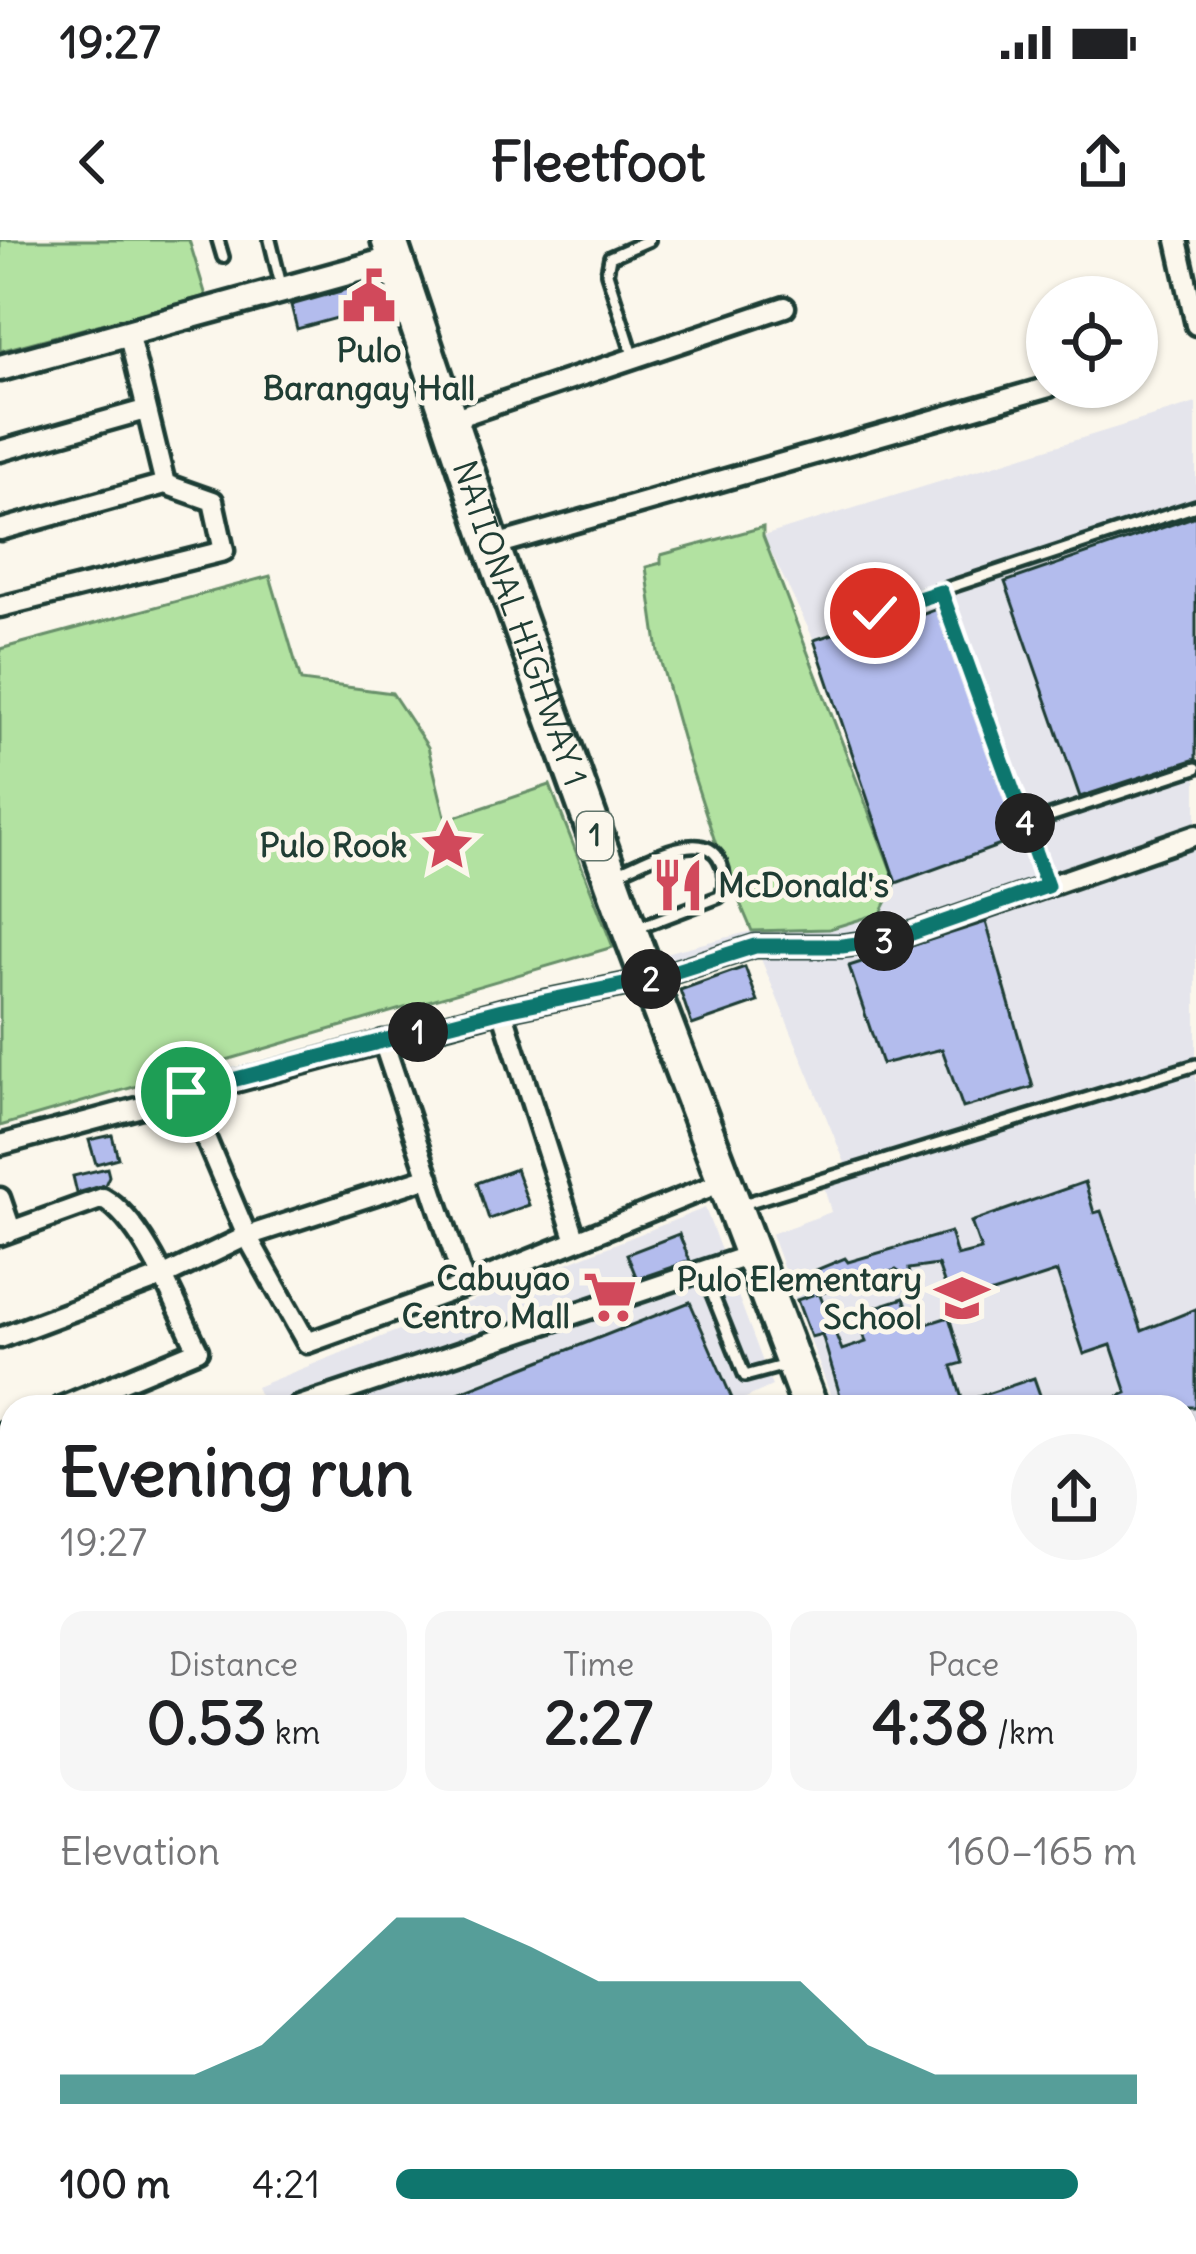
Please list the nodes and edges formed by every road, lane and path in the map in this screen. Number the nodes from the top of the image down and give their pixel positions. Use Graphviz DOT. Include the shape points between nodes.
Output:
graph roads {
  1 [pos="218,240"];
  2 [pos="270,240"];
  3 [pos="649,240"];
  4 [pos="1177,240"];
  5 [pos="392,250"];
  6 [pos="223,256"];
  7 [pos="282,289"];
  8 [pos="785,307"];
  9 [pos="1196,325"];
  10 [pos="128,332"];
  11 [pos="634,358"];
  12 [pos="0,368"];
  13 [pos="1026,394"];
  14 [pos="145,410"];
  15 [pos="448,420"];
  16 [pos="0,451"];
  17 [pos="165,484"];
  18 [pos="1196,506"];
  19 [pos="0,530"];
  20 [pos="492,546"];
  21 [pos="941,592"];
  22 [pos="0,607"];
  23 [pos="875,613"];
  24 [pos="1196,768"];
  25 [pos="1025,824"];
  26 [pos="1196,836"];
  27 [pos="610,876"];
  28 [pos="1047,886"];
  29 [pos="630,931"];
  30 [pos="648,980"];
  31 [pos="502,1010"];
  32 [pos="383,1041"];
  33 [pos="1196,1065"];
  34 [pos="186,1092"];
  35 [pos="0,1145"];
  36 [pos="429,1177"];
  37 [pos="727,1195"];
  38 [pos="0,1198"];
  39 [pos="6,1233"];
  40 [pos="247,1235"];
  41 [pos="575,1238"];
  42 [pos="749,1256"];
  43 [pos="703,1271"];
  44 [pos="162,1277"];
  45 [pos="464,1286"];
  46 [pos="0,1338"];
  47 [pos="793,1363"];
  48 [pos="90,1395"];
  49 [pos="352,1395"];
  50 [pos="805,1395"];
  1 -- 6 [label="lane"];
  2 -- 7 [label="lane"];
  3 -- 11 [label="lane" via="610,256 607,273"];
  4 -- 9 [label="street"];
  5 -- 7 [label="main road"];
  5 -- 15 [label="highway, NATIONAL HIGHWAY 1 / 1"];
  7 -- 10 [label="main road"];
  8 -- 11 [label="street"];
  10 -- 12 [label="main road"];
  10 -- 14 [label="street"];
  11 -- 15 [label="street"];
  13 -- 20 [label="street"];
  14 -- 16 [label="street"];
  14 -- 17 [label="street"];
  15 -- 20 [label="highway, NATIONAL HIGHWAY 1 / 1"];
  17 -- 19 [label="street"];
  17 -- 22 [label="street" via="213,501 224,551"];
  18 -- 21 [label="lane"];
  20 -- 27 [label="highway, NATIONAL HIGHWAY 1 / 1"];
  21 -- 23 [label="lane"];
  21 -- 25 [label="lane"];
  24 -- 25 [label="lane"];
  25 -- 28 [label="lane"];
  26 -- 28 [label="street"];
  27 -- 29 [label="highway, NATIONAL HIGHWAY 1 / 1"];
  27 -- 29 [label="lane" via="700,844 720,859 719,897"];
  28 -- 30 [label="street" via="895,939 755,946"];
  29 -- 30 [label="highway, NATIONAL HIGHWAY 1 / 1"];
  30 -- 31 [label="street"];
  30 -- 37 [label="highway, NATIONAL HIGHWAY 1 / 1"];
  31 -- 32 [label="street"];
  31 -- 41 [label="street"];
  32 -- 34 [label="street"];
  32 -- 36 [label="street"];
  33 -- 37 [label="lane"];
  34 -- 35 [label="street"];
  34 -- 40 [label="street"];
  36 -- 40 [label="street"];
  36 -- 45 [label="street"];
  37 -- 41 [label="street"];
  37 -- 42 [label="highway, NATIONAL HIGHWAY 1 / 1"];
  38 -- 39 [label="street"];
  39 -- 44 [label="street" via="103,1198 120,1208"];
  40 -- 44 [label="street"];
  40 -- 45 [label="street" via="307,1343"];
  41 -- 45 [label="street"];
  42 -- 43 [label="street"];
  42 -- 47 [label="highway, NATIONAL HIGHWAY 1 / 1"];
  43 -- 47 [label="lane" via="745,1376"];
  43 -- 49 [label="street"];
  44 -- 46 [label="street"];
  44 -- 48 [label="street" via="197,1350"];
  47 -- 50 [label="highway, NATIONAL HIGHWAY 1 / 1"];
}
